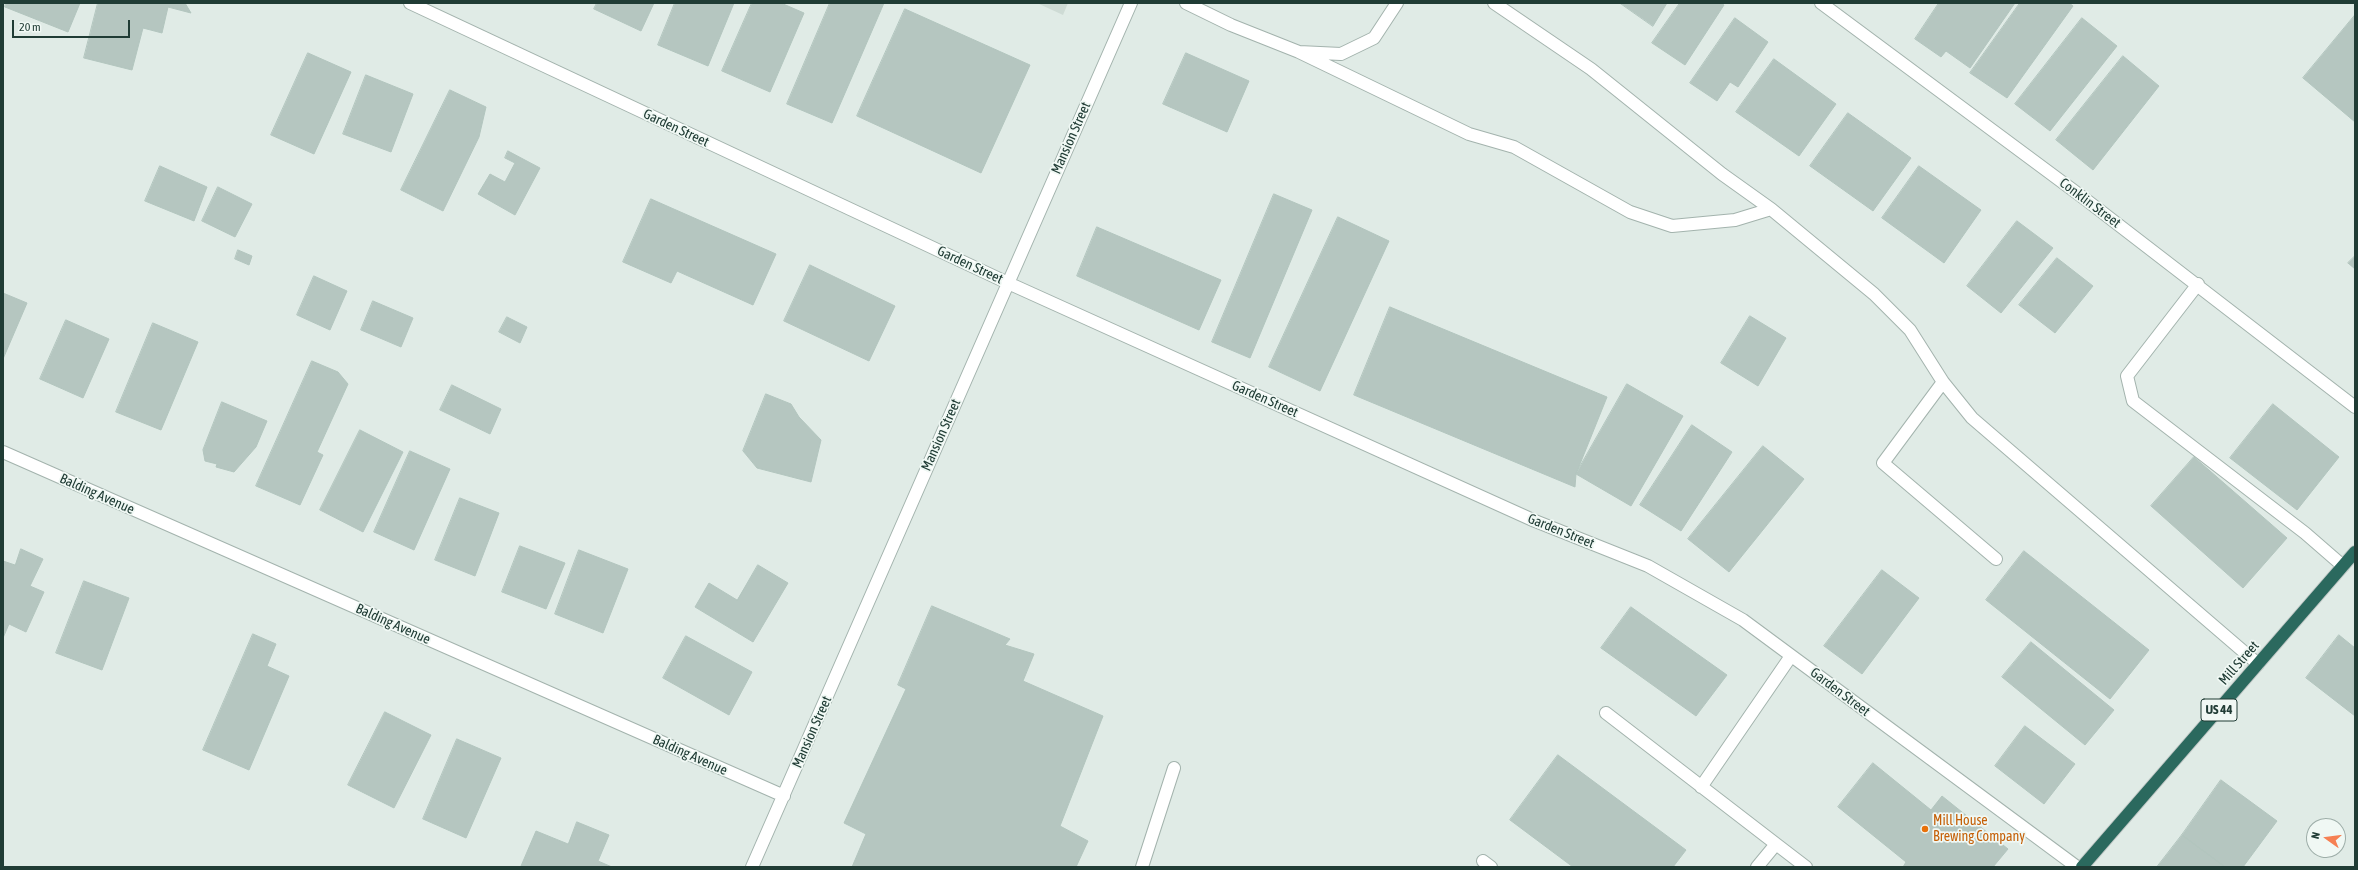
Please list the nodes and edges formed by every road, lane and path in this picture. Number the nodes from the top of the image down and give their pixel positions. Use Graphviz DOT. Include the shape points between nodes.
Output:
graph roads {
  1 [pos="410,3"];
  2 [pos="1131,3"];
  3 [pos="1186,3"];
  4 [pos="1397,3"];
  5 [pos="1494,3"];
  6 [pos="1821,3"];
  7 [pos="1299,52"];
  8 [pos="1771,209"];
  9 [pos="1008,283"];
  10 [pos="2198,284"];
  11 [pos="1943,382"];
  12 [pos="2355,407"];
  13 [pos="3,452"];
  14 [pos="2355,552"];
  15 [pos="1996,559"];
  16 [pos="2343,566"];
  17 [pos="1792,656"];
  18 [pos="2258,664"];
  19 [pos="1606,713"];
  20 [pos="1174,768"];
  21 [pos="1702,787"];
  22 [pos="784,796"];
  23 [pos="1776,844"];
  24 [pos="752,867"];
  25 [pos="1142,867"];
  26 [pos="1757,867"];
  27 [pos="1806,867"];
  28 [pos="2077,867"];
  29 [pos="2082,867"];
  1 -- 9 [label="street, Garden Street"];
  2 -- 9 [label="street, Mansion Street"];
  3 -- 7 [label="street" via="1231,25"];
  4 -- 7 [label="street" via="1374,38 1341,54"];
  5 -- 8 [label="street" via="1590,69 1722,174"];
  6 -- 10 [label="street, Conklin Street"];
  7 -- 8 [label="street" via="1469,134 1514,147 1630,212 1665,224 1672,226 1735,220"];
  8 -- 11 [label="street" via="1874,294 1910,330"];
  9 -- 17 [label="street, Garden Street" via="1534,521 1648,566 1743,620"];
  9 -- 22 [label="street, Mansion Street"];
  10 -- 12 [label="street, Conklin Street"];
  10 -- 16 [label="street" via="2127,376 2133,401 2305,533"];
  11 -- 15 [label="street" via="1883,463"];
  11 -- 18 [label="street" via="1972,418"];
  13 -- 22 [label="street, Balding Avenue"];
  14 -- 16 [label="highway, Mill Street / US 44"];
  16 -- 18 [label="highway, Mill Street / US 44"];
  17 -- 21 [label="street"];
  17 -- 28 [label="street, Garden Street"];
  18 -- 29 [label="highway, Mill Street / US 44"];
  19 -- 21 [label="street"];
  20 -- 25 [label="street"];
  21 -- 23 [label="street"];
  22 -- 24 [label="street, Mansion Street"];
  23 -- 26 [label="street"];
  23 -- 27 [label="street"];
}
